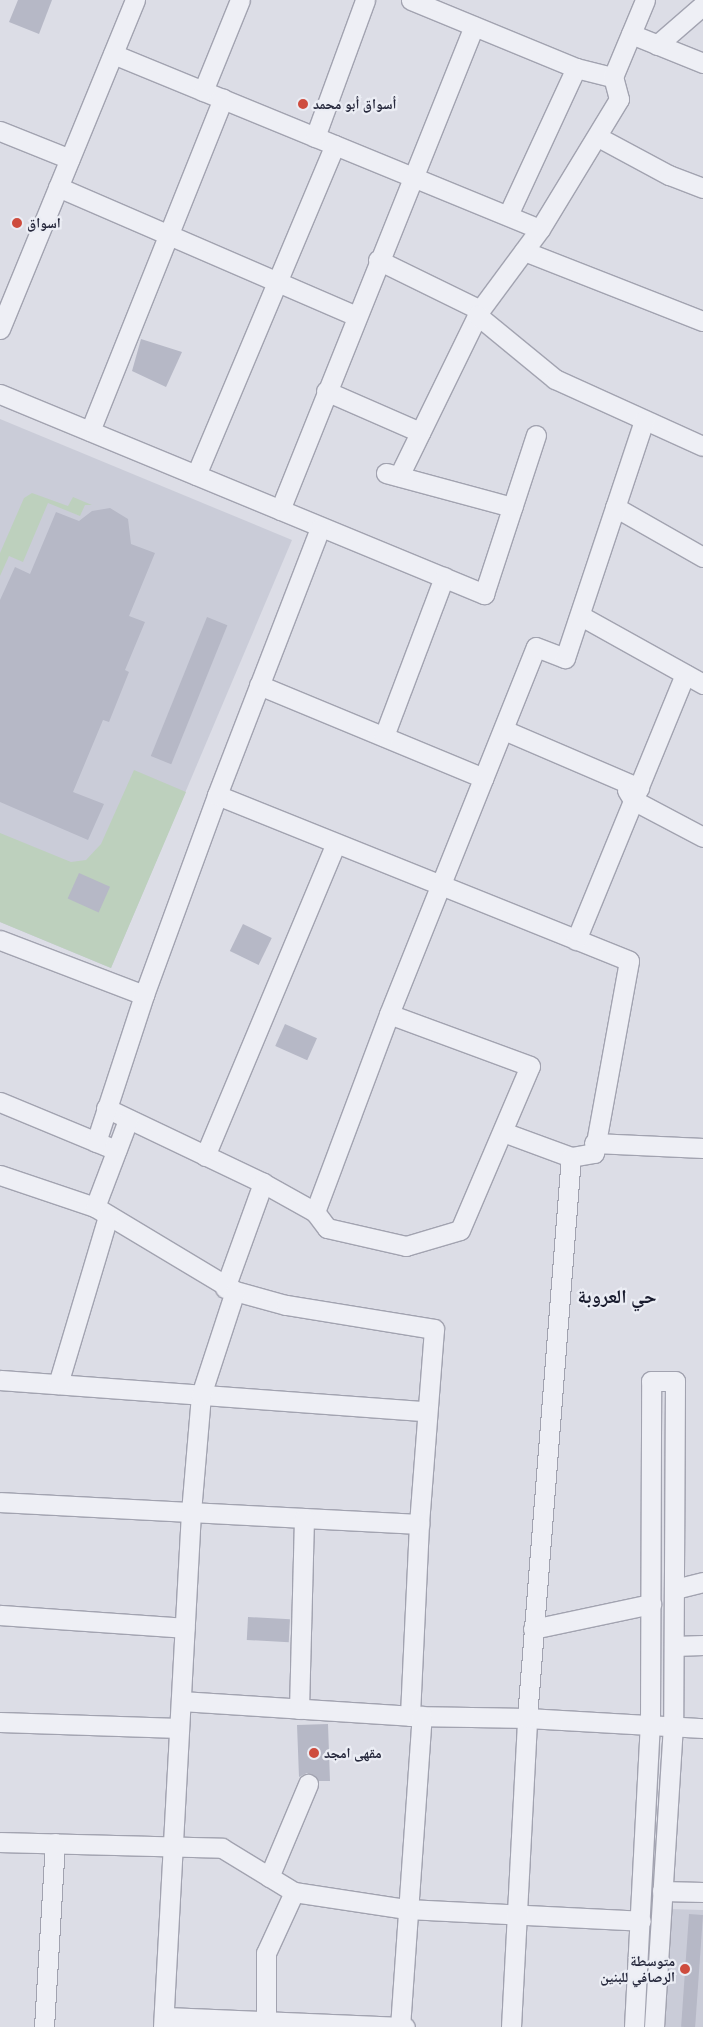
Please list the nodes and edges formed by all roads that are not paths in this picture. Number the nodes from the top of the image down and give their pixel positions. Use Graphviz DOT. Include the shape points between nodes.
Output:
graph roads {
  1 [pos="135,0"];
  2 [pos="240,0"];
  3 [pos="365,0"];
  4 [pos="410,0"];
  5 [pos="645,0"];
  6 [pos="703,5"];
  7 [pos="474,26"];
  8 [pos="631,34"];
  9 [pos="657,45"];
  10 [pos="113,54"];
  11 [pos="703,63"];
  12 [pos="576,68"];
  13 [pos="613,77"];
  14 [pos="203,91"];
  15 [pos="223,99"];
  16 [pos="0,131"];
  17 [pos="315,136"];
  18 [pos="598,137"];
  19 [pos="335,145"];
  20 [pos="70,159"];
  21 [pos="413,177"];
  22 [pos="58,187"];
  23 [pos="703,188"];
  24 [pos="508,215"];
  25 [pos="540,229"];
  26 [pos="168,235"];
  27 [pos="524,251"];
  28 [pos="378,260"];
  29 [pos="278,283"];
  30 [pos="478,312"];
  31 [pos="356,316"];
  32 [pos="703,321"];
  33 [pos="0,329"];
  34 [pos="326,391"];
  35 [pos="0,394"];
  36 [pos="644,421"];
  37 [pos="90,431"];
  38 [pos="420,432"];
  39 [pos="536,435"];
  40 [pos="703,446"];
  41 [pos="196,475"];
  42 [pos="512,507"];
  43 [pos="615,507"];
  44 [pos="280,510"];
  45 [pos="320,528"];
  46 [pos="703,557"];
  47 [pos="444,577"];
  48 [pos="581,616"];
  49 [pos="685,674"];
  50 [pos="703,684"];
  51 [pos="259,685"];
  52 [pos="504,730"];
  53 [pos="384,736"];
  54 [pos="484,778"];
  55 [pos="631,789"];
  56 [pos="217,795"];
  57 [pos="703,837"];
  58 [pos="335,845"];
  59 [pos="440,887"];
  60 [pos="0,940"];
  61 [pos="576,940"];
  62 [pos="144,995"];
  63 [pos="389,1014"];
  64 [pos="0,1102"];
  65 [pos="106,1108"];
  66 [pos="128,1120"];
  67 [pos="504,1132"];
  68 [pos="96,1142"];
  69 [pos="594,1143"];
  70 [pos="703,1148"];
  71 [pos="116,1150"];
  72 [pos="205,1156"];
  73 [pos="571,1157"];
  74 [pos="0,1175"];
  75 [pos="263,1183"];
  76 [pos="101,1211"];
  77 [pos="315,1212"];
  78 [pos="230,1289"];
  79 [pos="0,1380"];
  80 [pos="58,1384"];
  81 [pos="201,1395"];
  82 [pos="426,1411"];
  83 [pos="0,1502"];
  84 [pos="191,1512"];
  85 [pos="304,1518"];
  86 [pos="419,1524"];
  87 [pos="703,1582"];
  88 [pos="675,1589"];
  89 [pos="651,1604"];
  90 [pos="0,1615"];
  91 [pos="185,1628"];
  92 [pos="534,1629"];
  93 [pos="703,1645"];
  94 [pos="674,1646"];
  95 [pos="181,1700"];
  96 [pos="299,1709"];
  97 [pos="416,1716"];
  98 [pos="527,1718"];
  99 [pos="0,1722"];
  100 [pos="650,1723"];
  101 [pos="673,1725"];
  102 [pos="179,1728"];
  103 [pos="703,1728"];
  104 [pos="308,1784"];
  105 [pos="0,1842"];
  106 [pos="55,1843"];
  107 [pos="173,1848"];
  108 [pos="269,1877"];
  109 [pos="662,1891"];
  110 [pos="294,1892"];
  111 [pos="703,1892"];
  112 [pos="407,1909"];
  113 [pos="516,1914"];
  114 [pos="640,1921"];
  115 [pos="266,2021"];
  116 [pos="164,2022"];
  117 [pos="44,2027"];
  118 [pos="400,2027"];
  119 [pos="405,2027"];
  120 [pos="511,2027"];
  121 [pos="634,2027"];
  122 [pos="654,2027"];
  1 -- 10 [label="street"];
  2 -- 14 [label="street"];
  3 -- 17 [label="street"];
  4 -- 7 [label="street"];
  5 -- 8 [label="street"];
  6 -- 9 [label="street"];
  7 -- 12 [label="street"];
  7 -- 21 [label="street"];
  8 -- 9 [label="street"];
  8 -- 13 [label="street"];
  9 -- 11 [label="street"];
  10 -- 14 [label="street"];
  10 -- 20 [label="street"];
  12 -- 13 [label="street"];
  12 -- 24 [label="street"];
  13 -- 18 [label="street" via="619,99"];
  14 -- 15 [label="street"];
  15 -- 17 [label="street"];
  15 -- 26 [label="street"];
  16 -- 20 [label="street"];
  17 -- 19 [label="street"];
  18 -- 23 [label="street" via="669,175"];
  18 -- 25 [label="street"];
  19 -- 21 [label="street"];
  19 -- 29 [label="street"];
  20 -- 22 [label="street"];
  21 -- 24 [label="street"];
  21 -- 28 [label="street"];
  22 -- 26 [label="street"];
  22 -- 33 [label="street"];
  24 -- 25 [label="street"];
  25 -- 27 [label="street"];
  26 -- 29 [label="street"];
  26 -- 37 [label="street"];
  27 -- 30 [label="street"];
  27 -- 32 [label="street"];
  28 -- 30 [label="street"];
  28 -- 31 [label="street"];
  29 -- 31 [label="street"];
  29 -- 41 [label="street"];
  30 -- 36 [label="street" via="555,379"];
  30 -- 38 [label="street"];
  31 -- 34 [label="street"];
  34 -- 38 [label="street"];
  34 -- 44 [label="street"];
  35 -- 37 [label="street"];
  36 -- 40 [label="street"];
  36 -- 43 [label="street"];
  37 -- 41 [label="street"];
  38 -- 42 [label="street" via="392,474"];
  39 -- 42 [label="street"];
  41 -- 44 [label="street"];
  42 -- 47 [label="street" via="484,594"];
  43 -- 46 [label="street"];
  43 -- 48 [label="street"];
  44 -- 45 [label="street"];
  45 -- 47 [label="street"];
  45 -- 51 [label="street"];
  47 -- 53 [label="street"];
  48 -- 49 [label="street"];
  48 -- 52 [label="street" via="566,658 536,647"];
  49 -- 50 [label="street"];
  49 -- 55 [label="street"];
  51 -- 53 [label="street"];
  51 -- 56 [label="street"];
  52 -- 54 [label="street"];
  52 -- 55 [label="street"];
  53 -- 54 [label="street"];
  54 -- 59 [label="street"];
  55 -- 57 [label="street"];
  55 -- 61 [label="street"];
  56 -- 58 [label="street"];
  56 -- 62 [label="street"];
  58 -- 59 [label="street"];
  58 -- 72 [label="street"];
  59 -- 61 [label="street"];
  59 -- 63 [label="street"];
  60 -- 62 [label="street"];
  61 -- 69 [label="street" via="628,960"];
  62 -- 65 [label="street"];
  63 -- 67 [label="street" via="530,1066"];
  63 -- 77 [label="street"];
  64 -- 68 [label="street"];
  65 -- 66 [label="street"];
  65 -- 68 [label="street"];
  66 -- 71 [label="street"];
  66 -- 72 [label="street"];
  67 -- 73 [label="street"];
  67 -- 77 [label="street" via="460,1230 406,1246 327,1228"];
  68 -- 71 [label="street"];
  69 -- 70 [label="street"];
  69 -- 73 [label="street" via="594,1153"];
  71 -- 76 [label="street"];
  72 -- 75 [label="street"];
  73 -- 92 [label="street"];
  74 -- 76 [label="street"];
  75 -- 77 [label="street"];
  75 -- 78 [label="street"];
  76 -- 78 [label="street"];
  76 -- 80 [label="street"];
  78 -- 81 [label="street"];
  78 -- 82 [label="street" via="294,1307 434,1330"];
  79 -- 80 [label="street"];
  80 -- 81 [label="street"];
  81 -- 82 [label="street"];
  81 -- 84 [label="street"];
  82 -- 86 [label="street"];
  83 -- 84 [label="street"];
  84 -- 85 [label="street"];
  84 -- 91 [label="street"];
  85 -- 86 [label="street"];
  85 -- 96 [label="street"];
  86 -- 97 [label="street"];
  87 -- 88 [label="street"];
  88 -- 89 [label="street" via="675,1380 651,1381"];
  88 -- 94 [label="street"];
  89 -- 92 [label="street"];
  89 -- 100 [label="street"];
  90 -- 91 [label="street"];
  91 -- 95 [label="street"];
  92 -- 98 [label="street"];
  93 -- 94 [label="street"];
  94 -- 101 [label="street"];
  95 -- 96 [label="street"];
  95 -- 102 [label="street"];
  96 -- 97 [label="street"];
  97 -- 98 [label="street"];
  97 -- 112 [label="street"];
  98 -- 100 [label="street"];
  98 -- 113 [label="street"];
  99 -- 102 [label="street"];
  100 -- 101 [label="street"];
  100 -- 114 [label="street"];
  101 -- 103 [label="street"];
  101 -- 109 [label="street"];
  102 -- 107 [label="street"];
  104 -- 108 [label="street"];
  105 -- 106 [label="street"];
  106 -- 107 [label="street"];
  106 -- 117 [label="street"];
  107 -- 108 [label="street" via="222,1848"];
  107 -- 116 [label="street"];
  108 -- 110 [label="street"];
  109 -- 111 [label="street"];
  109 -- 122 [label="street"];
  110 -- 112 [label="street"];
  110 -- 115 [label="street" via="266,1953"];
  112 -- 113 [label="street"];
  112 -- 118 [label="street"];
  113 -- 114 [label="street"];
  113 -- 120 [label="street"];
  114 -- 121 [label="street"];
  115 -- 116 [label="street"];
  115 -- 118 [label="street"];
  118 -- 119 [label="street"];
}
